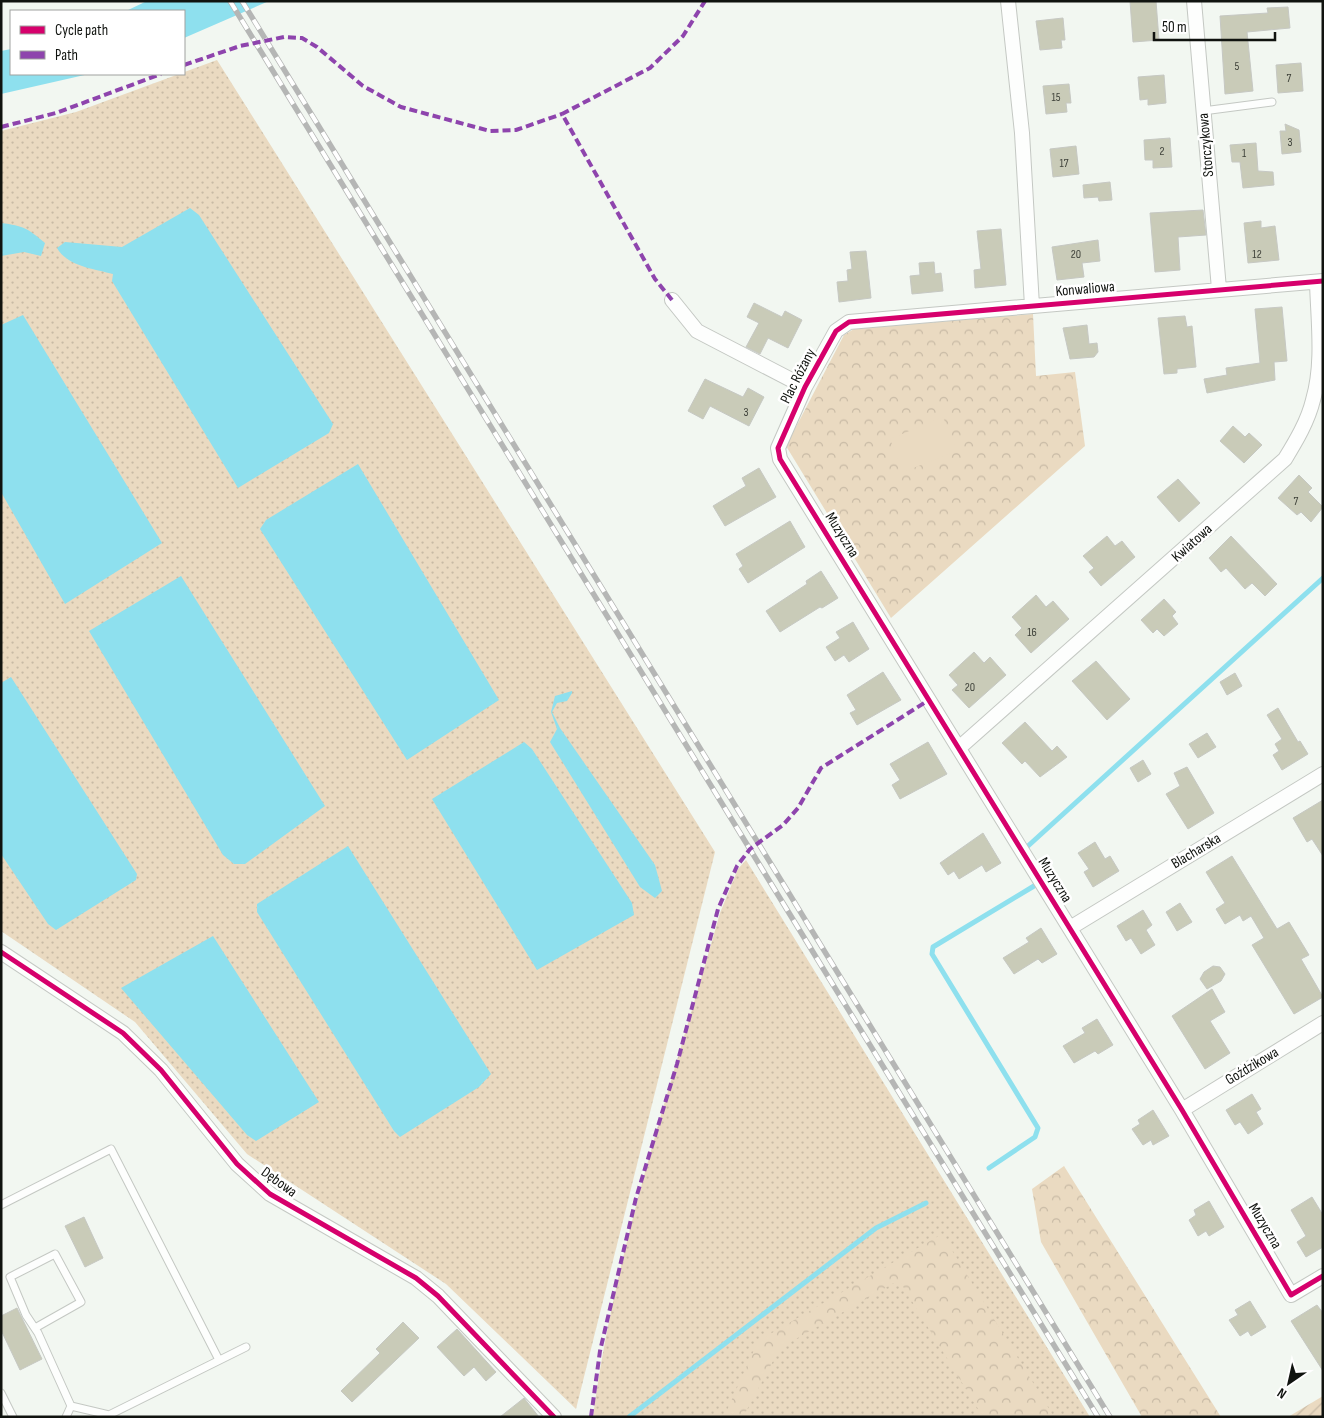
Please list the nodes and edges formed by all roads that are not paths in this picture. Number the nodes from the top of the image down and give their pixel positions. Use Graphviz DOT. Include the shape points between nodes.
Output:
graph roads {
  1 [pos="1008,1"];
  2 [pos="1194,1"];
  3 [pos="1272,102"];
  4 [pos="1203,111"];
  5 [pos="1320,281"];
  6 [pos="1218,289"];
  7 [pos="672,300"];
  8 [pos="1032,306"];
  9 [pos="849,322"];
  10 [pos="806,387"];
  11 [pos="778,448"];
  12 [pos="960,748"];
  13 [pos="1323,774"];
  14 [pos="1070,928"];
  15 [pos="1,952"];
  16 [pos="1323,1023"];
  17 [pos="1182,1110"];
  18 [pos="1,1205"];
  19 [pos="1323,1276"];
  20 [pos="35,1328"];
  21 [pos="246,1347"];
  22 [pos="218,1360"];
  23 [pos="1,1394"];
  24 [pos="71,1406"];
  25 [pos="106,1416"];
  26 [pos="13,1417"];
  27 [pos="66,1417"];
  28 [pos="554,1417"];
  1 -- 8 [label="street" via="1022,133"];
  2 -- 4 [label="street, Storczykowa"];
  3 -- 4 [label="lane"];
  4 -- 6 [label="street, Storczykowa"];
  5 -- 6 [label="street, Konwaliowa"];
  5 -- 12 [label="street, Kwiatowa" via="1319,361 1314,400 1285,459"];
  6 -- 8 [label="street, Konwaliowa"];
  7 -- 10 [label="street" via="697,331"];
  8 -- 9 [label="street, Konwaliowa"];
  9 -- 10 [label="street, Plac Różany" via="836,330"];
  10 -- 11 [label="street, Plac Różany"];
  11 -- 12 [label="street, Muzyczna" via="780,459"];
  12 -- 14 [label="street, Muzyczna"];
  13 -- 14 [label="street, Blacharska"];
  14 -- 17 [label="street, Muzyczna"];
  15 -- 28 [label="street, Dębowa" via="123,1033 160,1070 237,1164 270,1194 416,1278 438,1296"];
  16 -- 17 [label="street, Goździkowa"];
  17 -- 19 [label="street, Muzyczna" via="1291,1295"];
  18 -- 22 [label="lane" via="111,1149"];
  20 -- 20 [label="lane" via="10,1276 55,1254 81,1302"];
  20 -- 24 [label="lane"];
  21 -- 22 [label="lane"];
  22 -- 25 [label="lane"];
  23 -- 26 [label="lane"];
  24 -- 25 [label="lane"];
  24 -- 27 [label="lane"];
}
